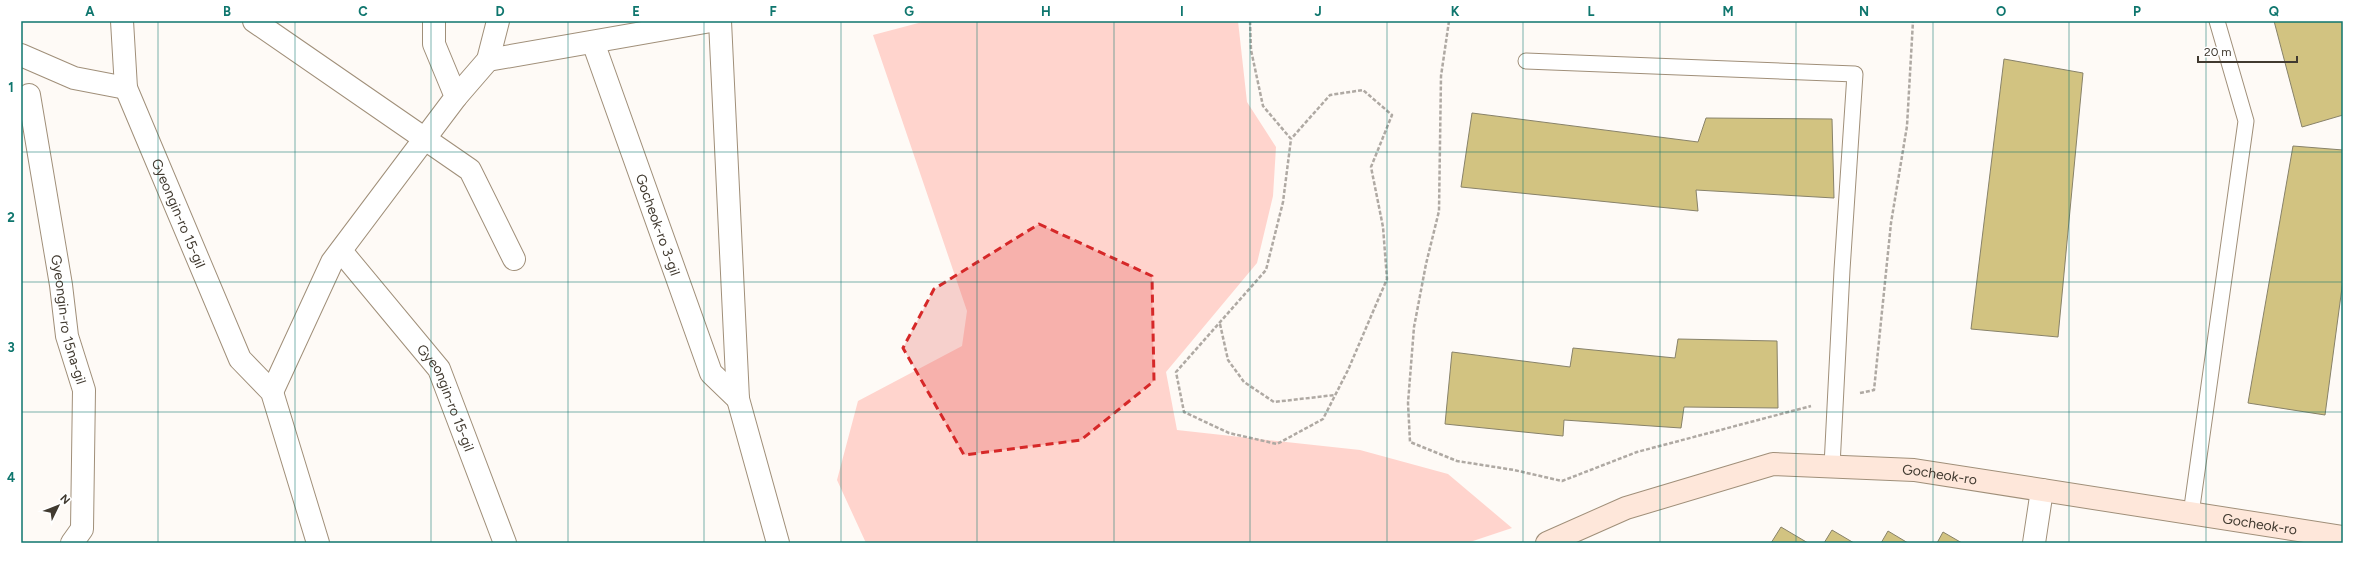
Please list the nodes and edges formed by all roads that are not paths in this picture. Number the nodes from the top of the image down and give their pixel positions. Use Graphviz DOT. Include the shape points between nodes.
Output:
graph roads {
  1 [pos="122,21"];
  2 [pos="254,21"];
  3 [pos="434,21"];
  4 [pos="498,21"];
  5 [pos="711,21"];
  6 [pos="720,21"];
  7 [pos="2217,21"];
  8 [pos="593,42"];
  9 [pos="21,55"];
  10 [pos="488,60"];
  11 [pos="1526,61"];
  12 [pos="126,88"];
  13 [pos="29,95"];
  14 [pos="456,97"];
  15 [pos="426,137"];
  16 [pos="341,251"];
  17 [pos="514,259"];
  18 [pos="272,392"];
  19 [pos="738,399"];
  20 [pos="1832,466"];
  21 [pos="2042,490"];
  22 [pos="2191,514"];
  23 [pos="2343,536"];
  24 [pos="773,542"];
  25 [pos="1551,542"];
  26 [pos="72,543"];
  27 [pos="318,543"];
  28 [pos="505,543"];
  29 [pos="2034,543"];
  1 -- 12 [label="street, Gyeongin-ro 15-gil"];
  2 -- 15 [label="street"];
  3 -- 14 [label="street" via="434,44"];
  4 -- 10 [label="street"];
  5 -- 8 [label="street"];
  6 -- 19 [label="street"];
  7 -- 22 [label="lane" via="2246,121"];
  8 -- 10 [label="street"];
  8 -- 19 [label="street, Gocheok-ro 3-gil" via="711,373"];
  9 -- 12 [label="street" via="74,78"];
  10 -- 14 [label="street"];
  11 -- 20 [label="lane" via="1855,74"];
  12 -- 18 [label="street, Gyeongin-ro 15-gil" via="240,359"];
  13 -- 26 [label="street, Gyeongin-ro 15na-gil" via="61,286 66,336 84,390 82,529"];
  14 -- 15 [label="street"];
  15 -- 16 [label="street"];
  15 -- 17 [label="street" via="470,170"];
  16 -- 18 [label="street" via="332,262"];
  16 -- 28 [label="street, Gyeongin-ro 15-gil" via="439,369"];
  18 -- 27 [label="street, Gyeongin-ro 15-gil"];
  19 -- 24 [label="street"];
  20 -- 21 [label="main road, Gocheok-ro" via="1914,470"];
  20 -- 25 [label="main road, Gocheok-ro" via="1773,464 1626,508"];
  21 -- 22 [label="main road, Gocheok-ro"];
  21 -- 29 [label="street"];
  22 -- 23 [label="main road, Gocheok-ro"];
}
